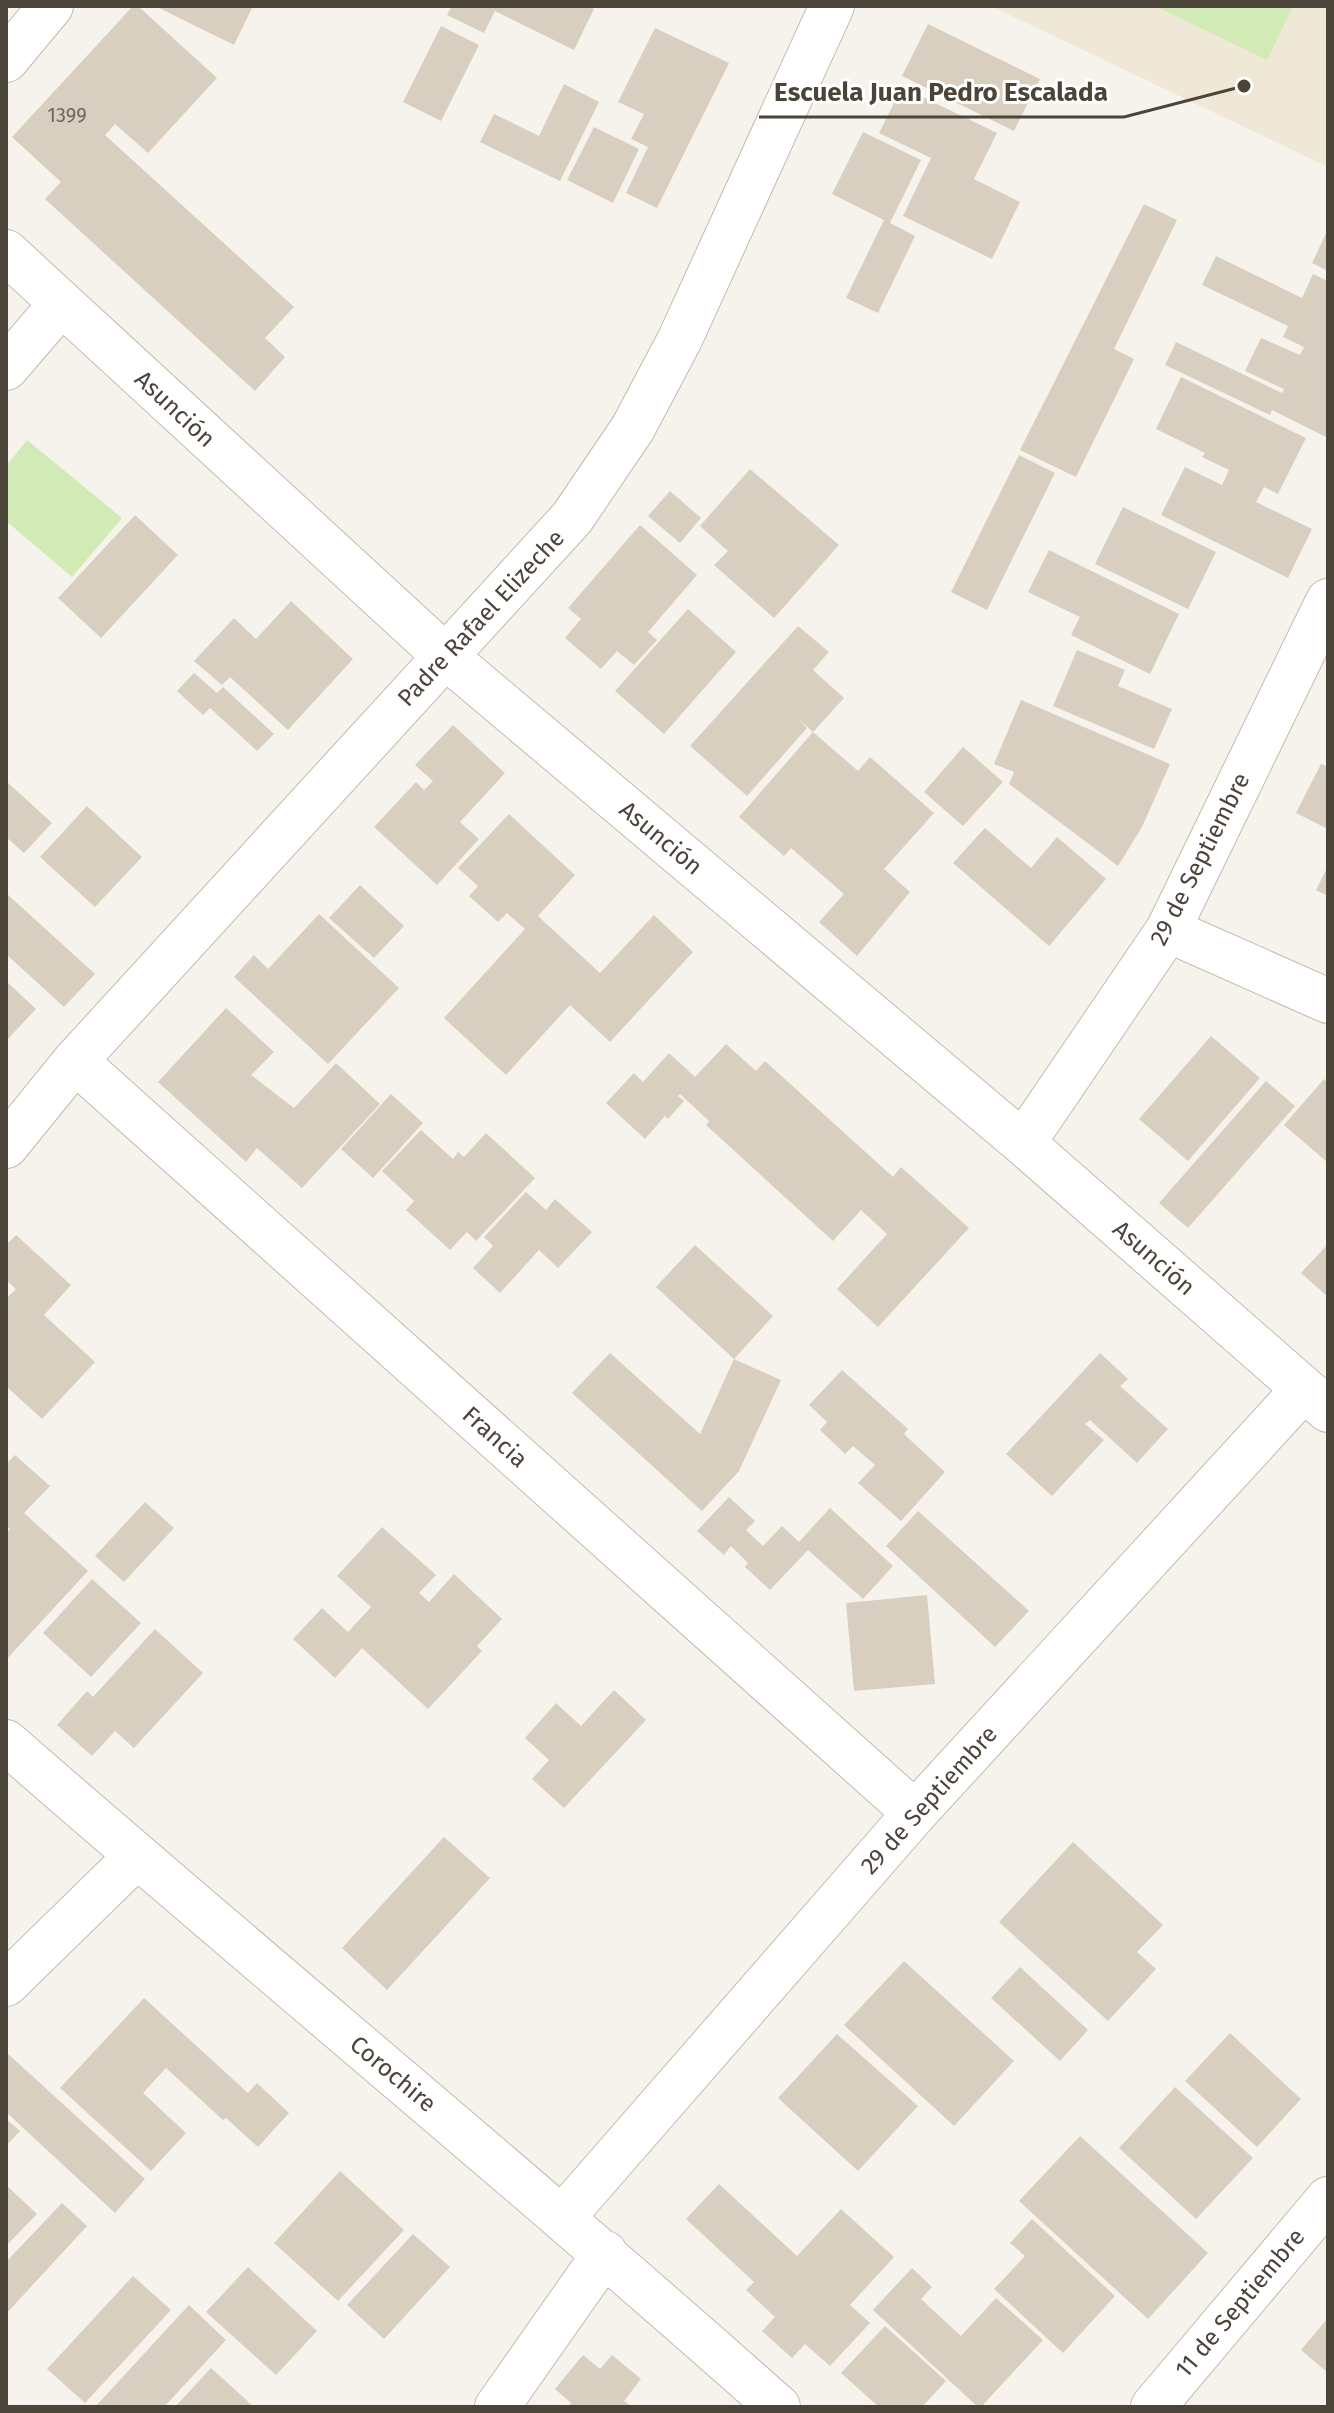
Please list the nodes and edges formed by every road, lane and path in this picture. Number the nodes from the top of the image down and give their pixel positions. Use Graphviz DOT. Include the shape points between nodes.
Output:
graph roads {
  1 [pos="51,6"];
  2 [pos="832,6"];
  3 [pos="6,60"];
  4 [pos="6,252"];
  5 [pos="61,304"];
  6 [pos="6,368"];
  7 [pos="1328,601"];
  8 [pos="445,656"];
  9 [pos="1168,930"];
  10 [pos="1328,1001"];
  11 [pos="75,1061"];
  12 [pos="1023,1143"];
  13 [pos="6,1146"];
  14 [pos="1316,1399"];
  15 [pos="6,1742"];
  16 [pos="915,1813"];
  17 [pos="137,1856"];
  18 [pos="6,1984"];
  19 [pos="1328,2199"];
  20 [pos="562,2218"];
  21 [pos="605,2253"];
  22 [pos="497,2407"];
  23 [pos="778,2407"];
  24 [pos="1153,2407"];
  1 -- 3 [label="street"];
  2 -- 8 [label="street, Padre Rafael Elizeche" via="680,339 633,428 572,518"];
  4 -- 5 [label="street, Asunción"];
  5 -- 6 [label="street"];
  5 -- 8 [label="street, Asunción"];
  7 -- 9 [label="street, 29 de Septiembre"];
  8 -- 11 [label="street, Padre Rafael Elizeche"];
  8 -- 12 [label="street, Asunción"];
  9 -- 10 [label="street"];
  9 -- 12 [label="street, 29 de Septiembre"];
  11 -- 13 [label="street, Padre Rafael Elizeche"];
  11 -- 16 [label="street, Francia"];
  12 -- 14 [label="street, Asunción"];
  14 -- 16 [label="street, 29 de Septiembre"];
  15 -- 17 [label="street, Corochire"];
  16 -- 20 [label="street, 29 de Septiembre"];
  17 -- 18 [label="street"];
  17 -- 20 [label="street, Corochire"];
  19 -- 24 [label="street, 11 de Septiembre"];
  20 -- 21 [label="street, Corochire"];
  21 -- 22 [label="street"];
  21 -- 23 [label="street, Corochire"];
}
